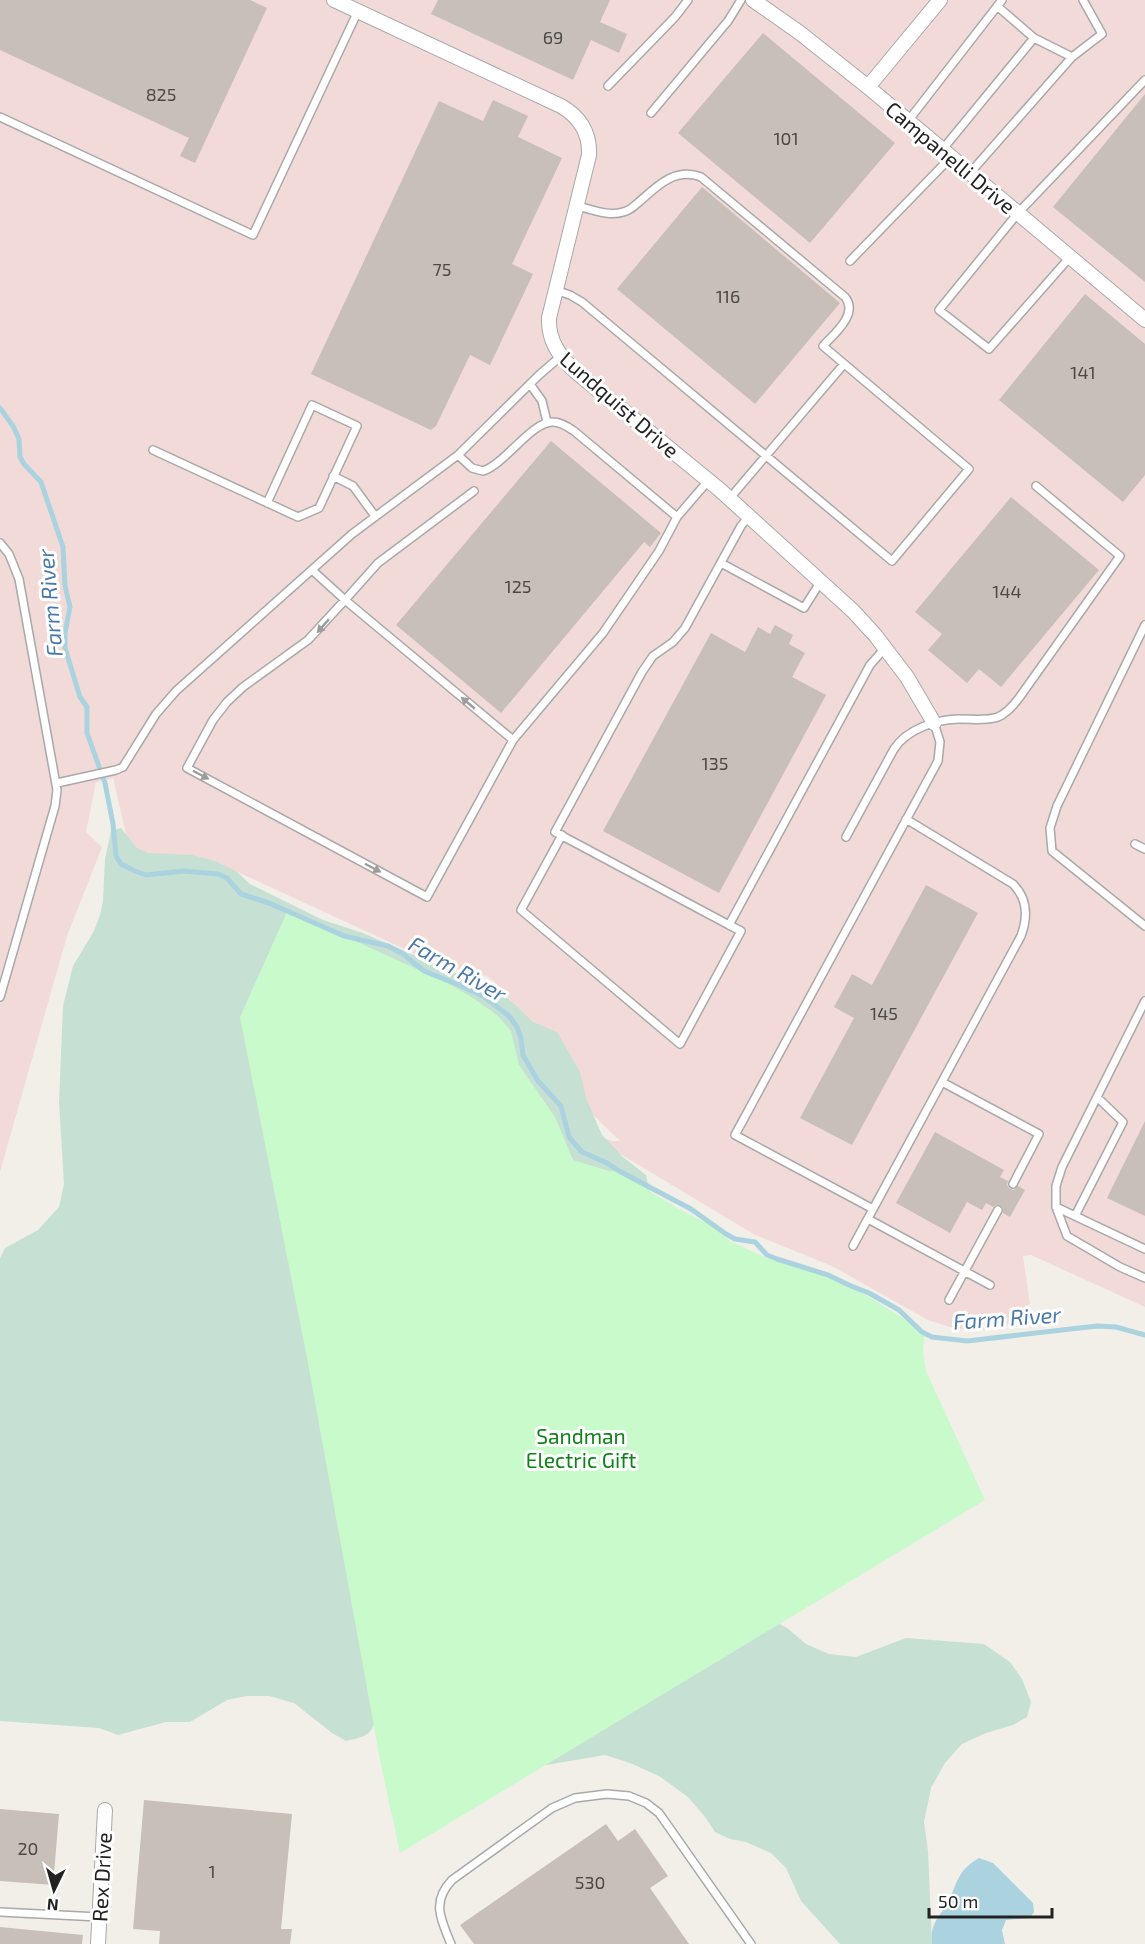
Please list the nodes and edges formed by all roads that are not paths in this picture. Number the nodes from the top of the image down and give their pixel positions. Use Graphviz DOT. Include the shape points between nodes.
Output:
graph roads {
  1 [pos="334,0"];
  2 [pos="688,0"];
  3 [pos="741,0"];
  4 [pos="753,0"];
  5 [pos="940,0"];
  6 [pos="1083,0"];
  7 [pos="999,3"];
  8 [pos="358,11"];
  9 [pos="1034,38"];
  10 [pos="1072,57"];
  11 [pos="1145,80"];
  12 [pos="608,87"];
  13 [pos="868,87"];
  14 [pos="651,113"];
  15 [pos="0,117"];
  16 [pos="908,121"];
  17 [pos="947,154"];
  18 [pos="970,173"];
  19 [pos="577,206"];
  20 [pos="1018,213"];
  21 [pos="1070,257"];
  22 [pos="850,261"];
  23 [pos="555,290"];
  24 [pos="1145,320"];
  25 [pos="561,356"];
  26 [pos="844,364"];
  27 [pos="530,384"];
  28 [pos="547,422"];
  29 [pos="153,450"];
  30 [pos="458,455"];
  31 [pos="766,456"];
  32 [pos="333,476"];
  33 [pos="709,480"];
  34 [pos="1036,486"];
  35 [pos="474,491"];
  36 [pos="730,498"];
  37 [pos="267,503"];
  38 [pos="375,516"];
  39 [pos="749,516"];
  40 [pos="677,518"];
  41 [pos="0,543"];
  42 [pos="721,563"];
  43 [pos="312,570"];
  44 [pos="821,581"];
  45 [pos="345,600"];
  46 [pos="1145,625"];
  47 [pos="885,648"];
  48 [pos="934,723"];
  49 [pos="513,740"];
  50 [pos="57,783"];
  51 [pos="906,819"];
  52 [pos="562,835"];
  53 [pos="846,837"];
  54 [pos="1135,844"];
  55 [pos="1145,849"];
  56 [pos="729,925"];
  57 [pos="1145,926"];
  58 [pos="0,997"];
  59 [pos="1145,1001"];
  60 [pos="942,1082"];
  61 [pos="1097,1097"];
  62 [pos="1013,1184"];
  63 [pos="1056,1206"];
  64 [pos="873,1209"];
  65 [pos="998,1210"];
  66 [pos="1075,1216"];
  67 [pos="868,1219"];
  68 [pos="853,1246"];
  69 [pos="1145,1249"];
  70 [pos="964,1272"];
  71 [pos="1145,1278"];
  72 [pos="990,1285"];
  73 [pos="949,1300"];
  74 [pos="105,1810"];
  75 [pos="0,1912"];
  76 [pos="99,1917"];
  77 [pos="98,1944"];
  78 [pos="451,1944"];
  79 [pos="752,1944"];
  1 -- 8 [label="street, Lundquist Drive"];
  2 -- 12 [label="lane"];
  3 -- 14 [label="lane"];
  4 -- 13 [label="street, Campanelli Drive"];
  5 -- 13 [label="street"];
  6 -- 10 [label="lane" via="1102,34"];
  7 -- 9 [label="lane"];
  7 -- 16 [label="lane"];
  8 -- 15 [label="lane" via="253,235"];
  8 -- 19 [label="street, Lundquist Drive" via="575,116 589,147"];
  9 -- 10 [label="lane"];
  9 -- 17 [label="lane"];
  10 -- 18 [label="lane"];
  11 -- 20 [label="lane"];
  13 -- 16 [label="street, Campanelli Drive"];
  16 -- 17 [label="street, Campanelli Drive"];
  17 -- 18 [label="street, Campanelli Drive"];
  17 -- 22 [label="lane"];
  18 -- 20 [label="street, Campanelli Drive"];
  19 -- 23 [label="street, Lundquist Drive"];
  19 -- 26 [label="lane" via="621,213 674,175 701,177 848,301 849,314 823,346"];
  20 -- 21 [label="street, Campanelli Drive"];
  20 -- 21 [label="lane" via="939,310 989,349"];
  21 -- 24 [label="street, Campanelli Drive"];
  23 -- 25 [label="street, Lundquist Drive" via="549,326"];
  23 -- 31 [label="lane" via="582,302"];
  25 -- 27 [label="lane"];
  25 -- 33 [label="street, Lundquist Drive"];
  26 -- 31 [label="lane"];
  26 -- 31 [label="lane" via="969,469 892,561"];
  27 -- 28 [label="lane" via="542,400"];
  27 -- 30 [label="lane"];
  28 -- 30 [label="lane" via="489,469 472,468"];
  28 -- 40 [label="lane" via="560,423 574,431"];
  29 -- 37 [label="lane"];
  30 -- 38 [label="lane"];
  31 -- 36 [label="lane"];
  32 -- 37 [label="lane" via="319,508 298,517"];
  32 -- 37 [label="lane" via="357,426 312,405"];
  32 -- 38 [label="lane" via="353,486"];
  33 -- 36 [label="street, Lundquist Drive"];
  33 -- 40 [label="lane"];
  34 -- 48 [label="lane" via="1120,556 1006,712 989,719"];
  35 -- 45 [label="lane" via="378,563"];
  36 -- 39 [label="street, Lundquist Drive"];
  38 -- 43 [label="lane"];
  39 -- 42 [label="lane"];
  39 -- 44 [label="street, Lundquist Drive"];
  40 -- 49 [label="lane" via="610,624"];
  41 -- 50 [label="lane" via="19,579"];
  42 -- 44 [label="lane" via="804,608"];
  42 -- 52 [label="lane" via="686,628 653,656 642,672 555,832"];
  43 -- 45 [label="lane"];
  43 -- 50 [label="lane" via="168,700 125,764 116,770"];
  44 -- 47 [label="street, Lundquist Drive"];
  49 -- 45 [label="lane, one-way"];
  45 -- 49 [label="lane, one-way" via="309,640 227,702 187,768 427,897"];
  46 -- 57 [label="lane" via="1050,828 1052,851"];
  47 -- 48 [label="street, Lundquist Drive"];
  47 -- 56 [label="lane" via="870,665"];
  48 -- 51 [label="lane" via="940,754"];
  48 -- 53 [label="lane" via="910,733 898,744"];
  50 -- 58 [label="lane" via="55,806"];
  51 -- 60 [label="lane" via="1007,879 1025,903 1021,936"];
  51 -- 64 [label="lane" via="735,1135"];
  52 -- 56 [label="lane"];
  52 -- 56 [label="lane" via="521,910 680,1044 741,932"];
  54 -- 55 [label="lane"];
  59 -- 61 [label="lane"];
  60 -- 62 [label="lane" via="1039,1134"];
  60 -- 64 [label="lane"];
  61 -- 63 [label="lane" via="1062,1167 1056,1186"];
  61 -- 66 [label="lane" via="1123,1122"];
  63 -- 66 [label="lane"];
  63 -- 71 [label="lane" via="1067,1236"];
  64 -- 67 [label="lane"];
  65 -- 70 [label="lane"];
  66 -- 69 [label="lane"];
  67 -- 68 [label="lane"];
  67 -- 70 [label="lane"];
  70 -- 72 [label="lane"];
  70 -- 73 [label="lane"];
  74 -- 76 [label="street, Rex Drive"];
  75 -- 76 [label="lane"];
  76 -- 77 [label="street, Rex Drive"];
  78 -- 79 [label="lane" via="439,1908 452,1880 552,1808 574,1798 607,1794 637,1799 659,1813"];
}
